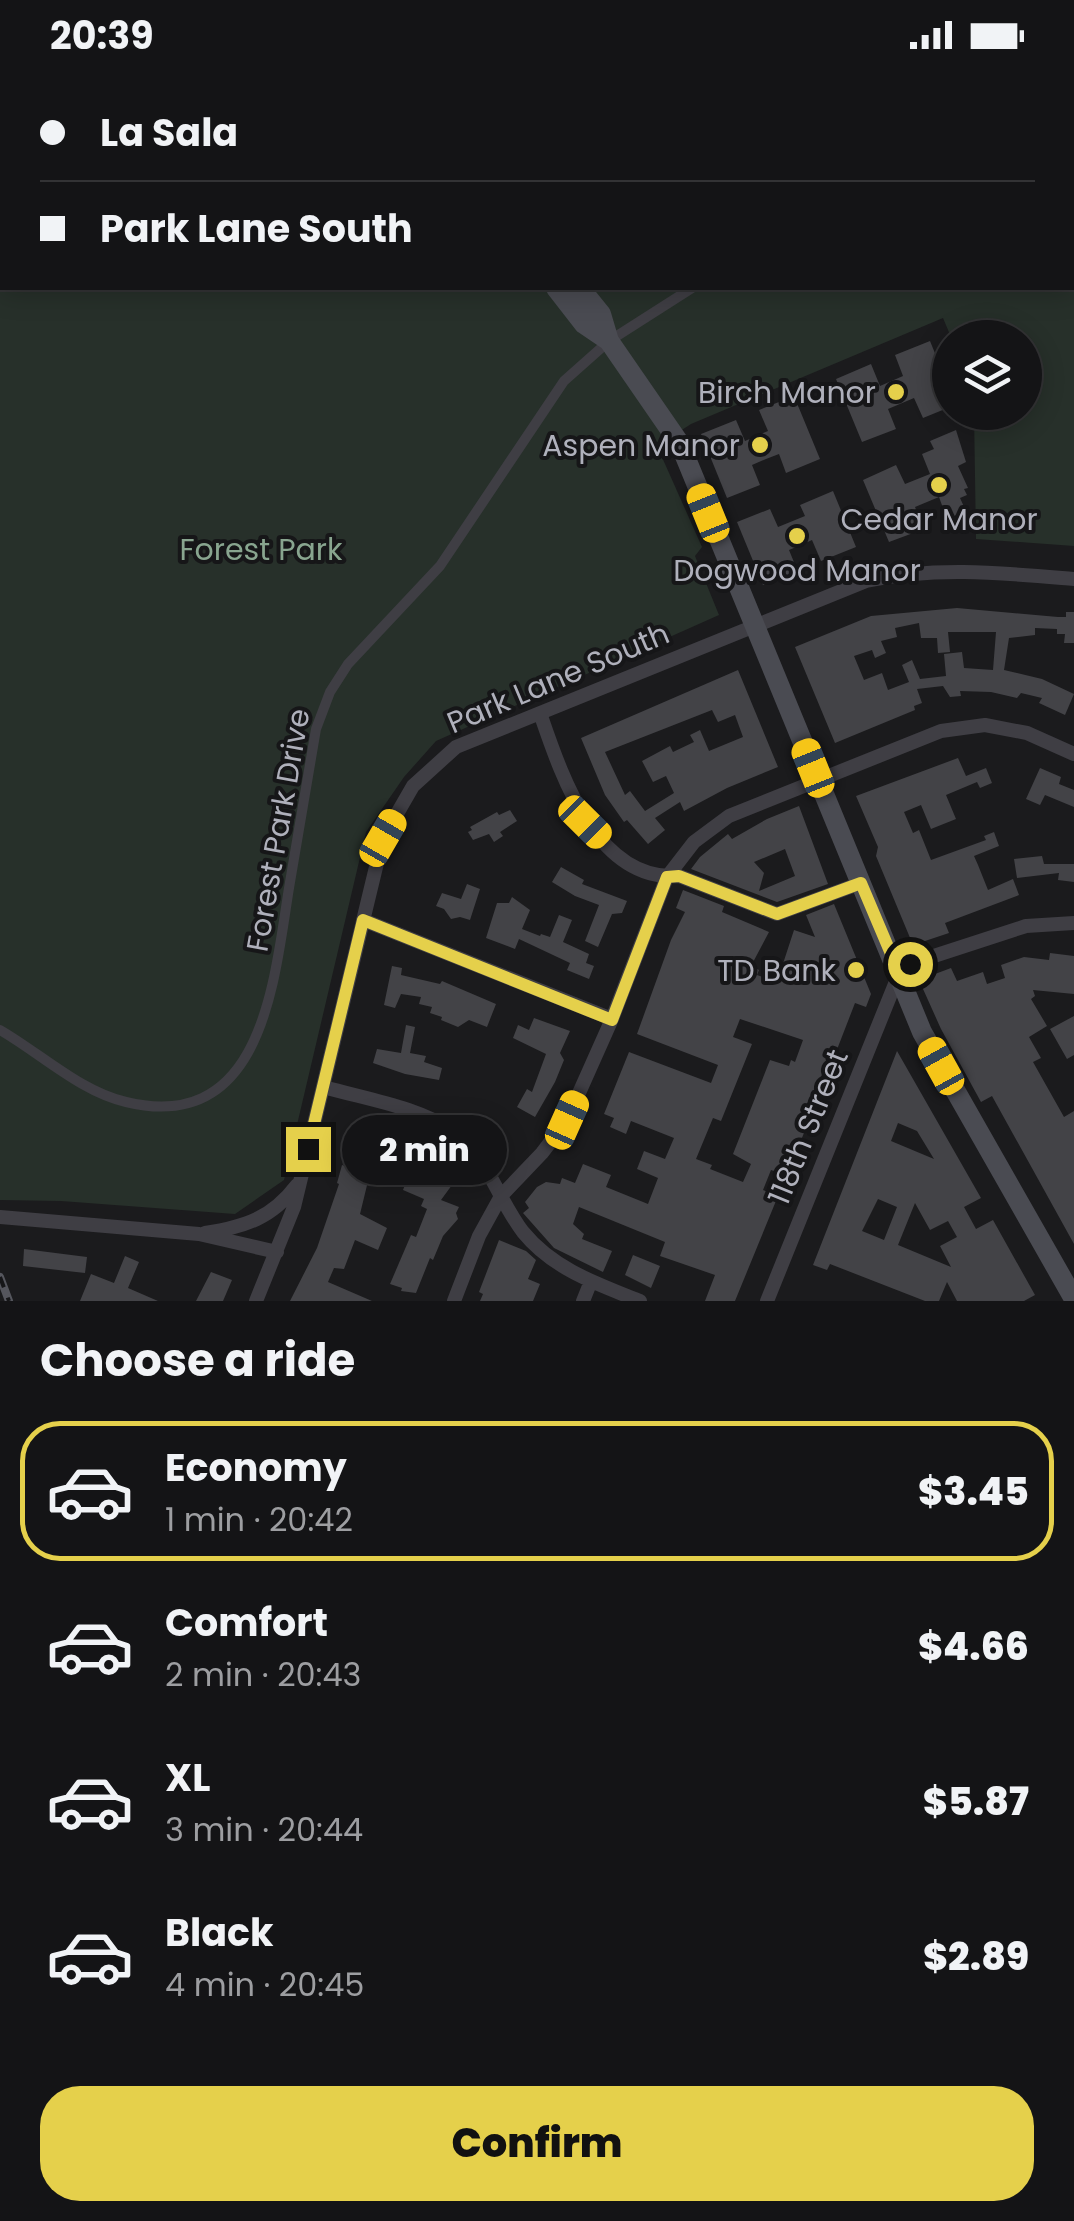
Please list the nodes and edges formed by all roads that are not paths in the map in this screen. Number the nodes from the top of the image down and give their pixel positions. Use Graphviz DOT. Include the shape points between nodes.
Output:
graph roads {
  1 [pos="558,290"];
  2 [pos="582,290"];
  3 [pos="689,290"];
  4 [pos="610,340"];
  5 [pos="1074,579"];
  6 [pos="754,624"];
  7 [pos="540,712"];
  8 [pos="1074,754"];
  9 [pos="818,781"];
  10 [pos="667,877"];
  11 [pos="861,883"];
  12 [pos="363,920"];
  13 [pos="1074,923"];
  14 [pos="898,971"];
  15 [pos="612,1020"];
  16 [pos="0,1030"];
  17 [pos="324,1087"];
  18 [pos="301,1180"];
  19 [pos="501,1196"];
  20 [pos="2,1217"];
  21 [pos="199,1234"];
  22 [pos="276,1252"];
  23 [pos="591,1281"];
  24 [pos="1074,1299"];
  25 [pos="256,1301"];
  26 [pos="454,1301"];
  27 [pos="584,1301"];
  28 [pos="640,1301"];
  29 [pos="767,1301"];
  1 -- 4 [label="main road" via="584,324"];
  2 -- 4 [label="main road" via="601,314"];
  3 -- 4 [label="street, Forest Park Drive"];
  4 -- 6 [label="main road" via="680,444"];
  4 -- 16 [label="street, Forest Park Drive" via="564,382 447,556 356,654 330,692 316,729 272,998 237,1070 201,1098 152,1106 124,1102"];
  5 -- 6 [label="street, Park Lane South" via="965,570 901,574"];
  6 -- 7 [label="street, Park Lane South"];
  6 -- 9 [label="main road"];
  7 -- 10 [label="street" via="585,822 614,852"];
  7 -- 12 [label="street, Park Lane South" via="456,747 412,786 383,838"];
  8 -- 9 [label="street" via="1027,733 984,726 941,731"];
  9 -- 10 [label="street" via="729,816 694,842"];
  9 -- 11 [label="main road"];
  10 -- 11 [label="street" via="777,914"];
  10 -- 15 [label="street"];
  11 -- 14 [label="main road"];
  12 -- 15 [label="street"];
  12 -- 17 [label="street, Park Lane South"];
  13 -- 14 [label="street" via="1026,926"];
  14 -- 24 [label="main road" via="922,1032"];
  14 -- 29 [label="street, 118th Street"];
  15 -- 19 [label="street" via="567,1120"];
  17 -- 18 [label="street, Park Lane South"];
  17 -- 19 [label="street" via="455,1133"];
  18 -- 21 [label="street" via="278,1208 252,1224"];
  18 -- 22 [label="street, Park Lane South"];
  19 -- 23 [label="street" via="542,1253"];
  19 -- 26 [label="street"];
  20 -- 21 [label="street"];
  21 -- 22 [label="street"];
  22 -- 25 [label="street, Park Lane South"];
  23 -- 27 [label="street"];
  23 -- 28 [label="street"];
}
